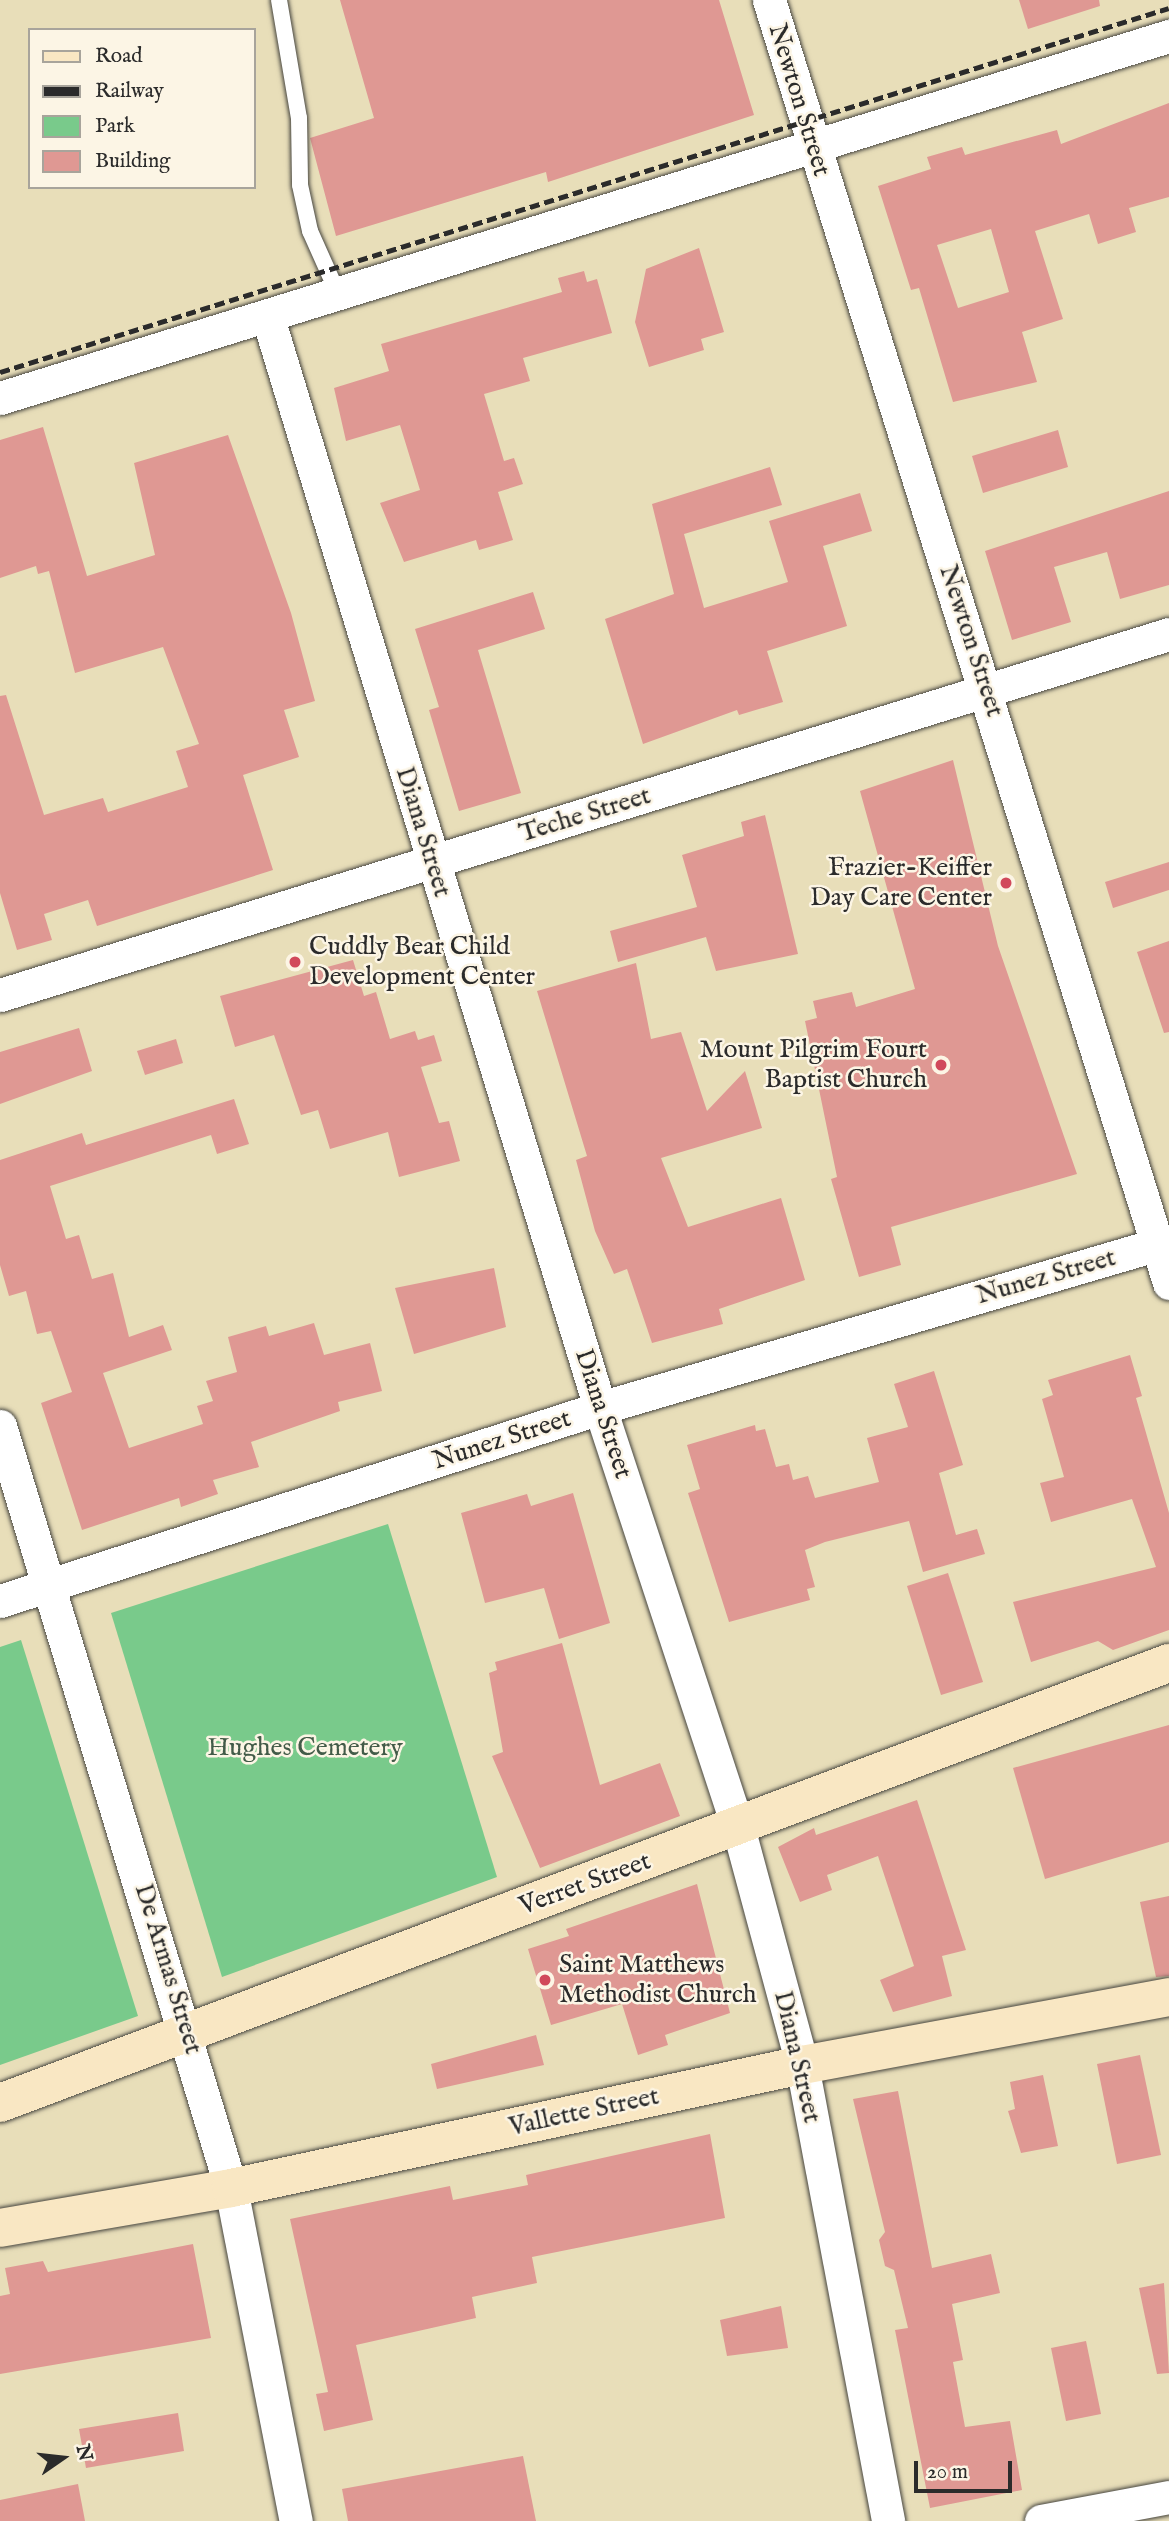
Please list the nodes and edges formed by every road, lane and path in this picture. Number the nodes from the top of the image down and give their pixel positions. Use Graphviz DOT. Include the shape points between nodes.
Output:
graph roads {
  1 [pos="279,0"];
  2 [pos="769,0"];
  3 [pos="1169,36"];
  4 [pos="812,145"];
  5 [pos="340,298"];
  6 [pos="268,318"];
  7 [pos="0,398"];
  8 [pos="1169,634"];
  9 [pos="987,690"];
  10 [pos="432,863"];
  11 [pos="0,995"];
  12 [pos="1163,1243"];
  13 [pos="1169,1283"];
  14 [pos="600,1408"];
  15 [pos="0,1426"];
  16 [pos="48,1586"];
  17 [pos="0,1601"];
  18 [pos="1169,1663"];
  19 [pos="738,1827"];
  20 [pos="1169,1997"];
  21 [pos="188,2031"];
  22 [pos="802,2065"];
  23 [pos="0,2103"];
  24 [pos="231,2188"];
  25 [pos="0,2228"];
  26 [pos="1169,2497"];
  27 [pos="296,2521"];
  28 [pos="888,2521"];
  29 [pos="1041,2521"];
  1 -- 5 [label="lane" via="299,118 300,185 310,231"];
  2 -- 4 [label="street, Newton Street"];
  3 -- 4 [label="street"];
  4 -- 5 [label="street"];
  4 -- 9 [label="street, Newton Street"];
  5 -- 6 [label="street"];
  6 -- 7 [label="street"];
  6 -- 10 [label="street, Diana Street"];
  8 -- 9 [label="street, Teche Street"];
  9 -- 10 [label="street, Teche Street"];
  9 -- 12 [label="street, Newton Street"];
  10 -- 11 [label="street, Teche Street"];
  10 -- 14 [label="street, Diana Street"];
  12 -- 13 [label="street, Newton Street"];
  12 -- 14 [label="street, Nunez Street"];
  14 -- 16 [label="street, Nunez Street"];
  14 -- 19 [label="street, Diana Street"];
  15 -- 16 [label="street, De Armas Street"];
  16 -- 17 [label="street, Nunez Street"];
  16 -- 21 [label="street, De Armas Street"];
  18 -- 19 [label="main road, Verret Street"];
  19 -- 21 [label="main road, Verret Street"];
  19 -- 22 [label="street, Diana Street"];
  20 -- 22 [label="main road, Vallette Street"];
  21 -- 23 [label="main road, Verret Street"];
  21 -- 24 [label="street, De Armas Street"];
  22 -- 24 [label="main road, Vallette Street"];
  22 -- 28 [label="street, Diana Street"];
  24 -- 25 [label="main road, Vallette Street"];
  24 -- 27 [label="street, De Armas Street"];
  26 -- 29 [label="street"];
}
